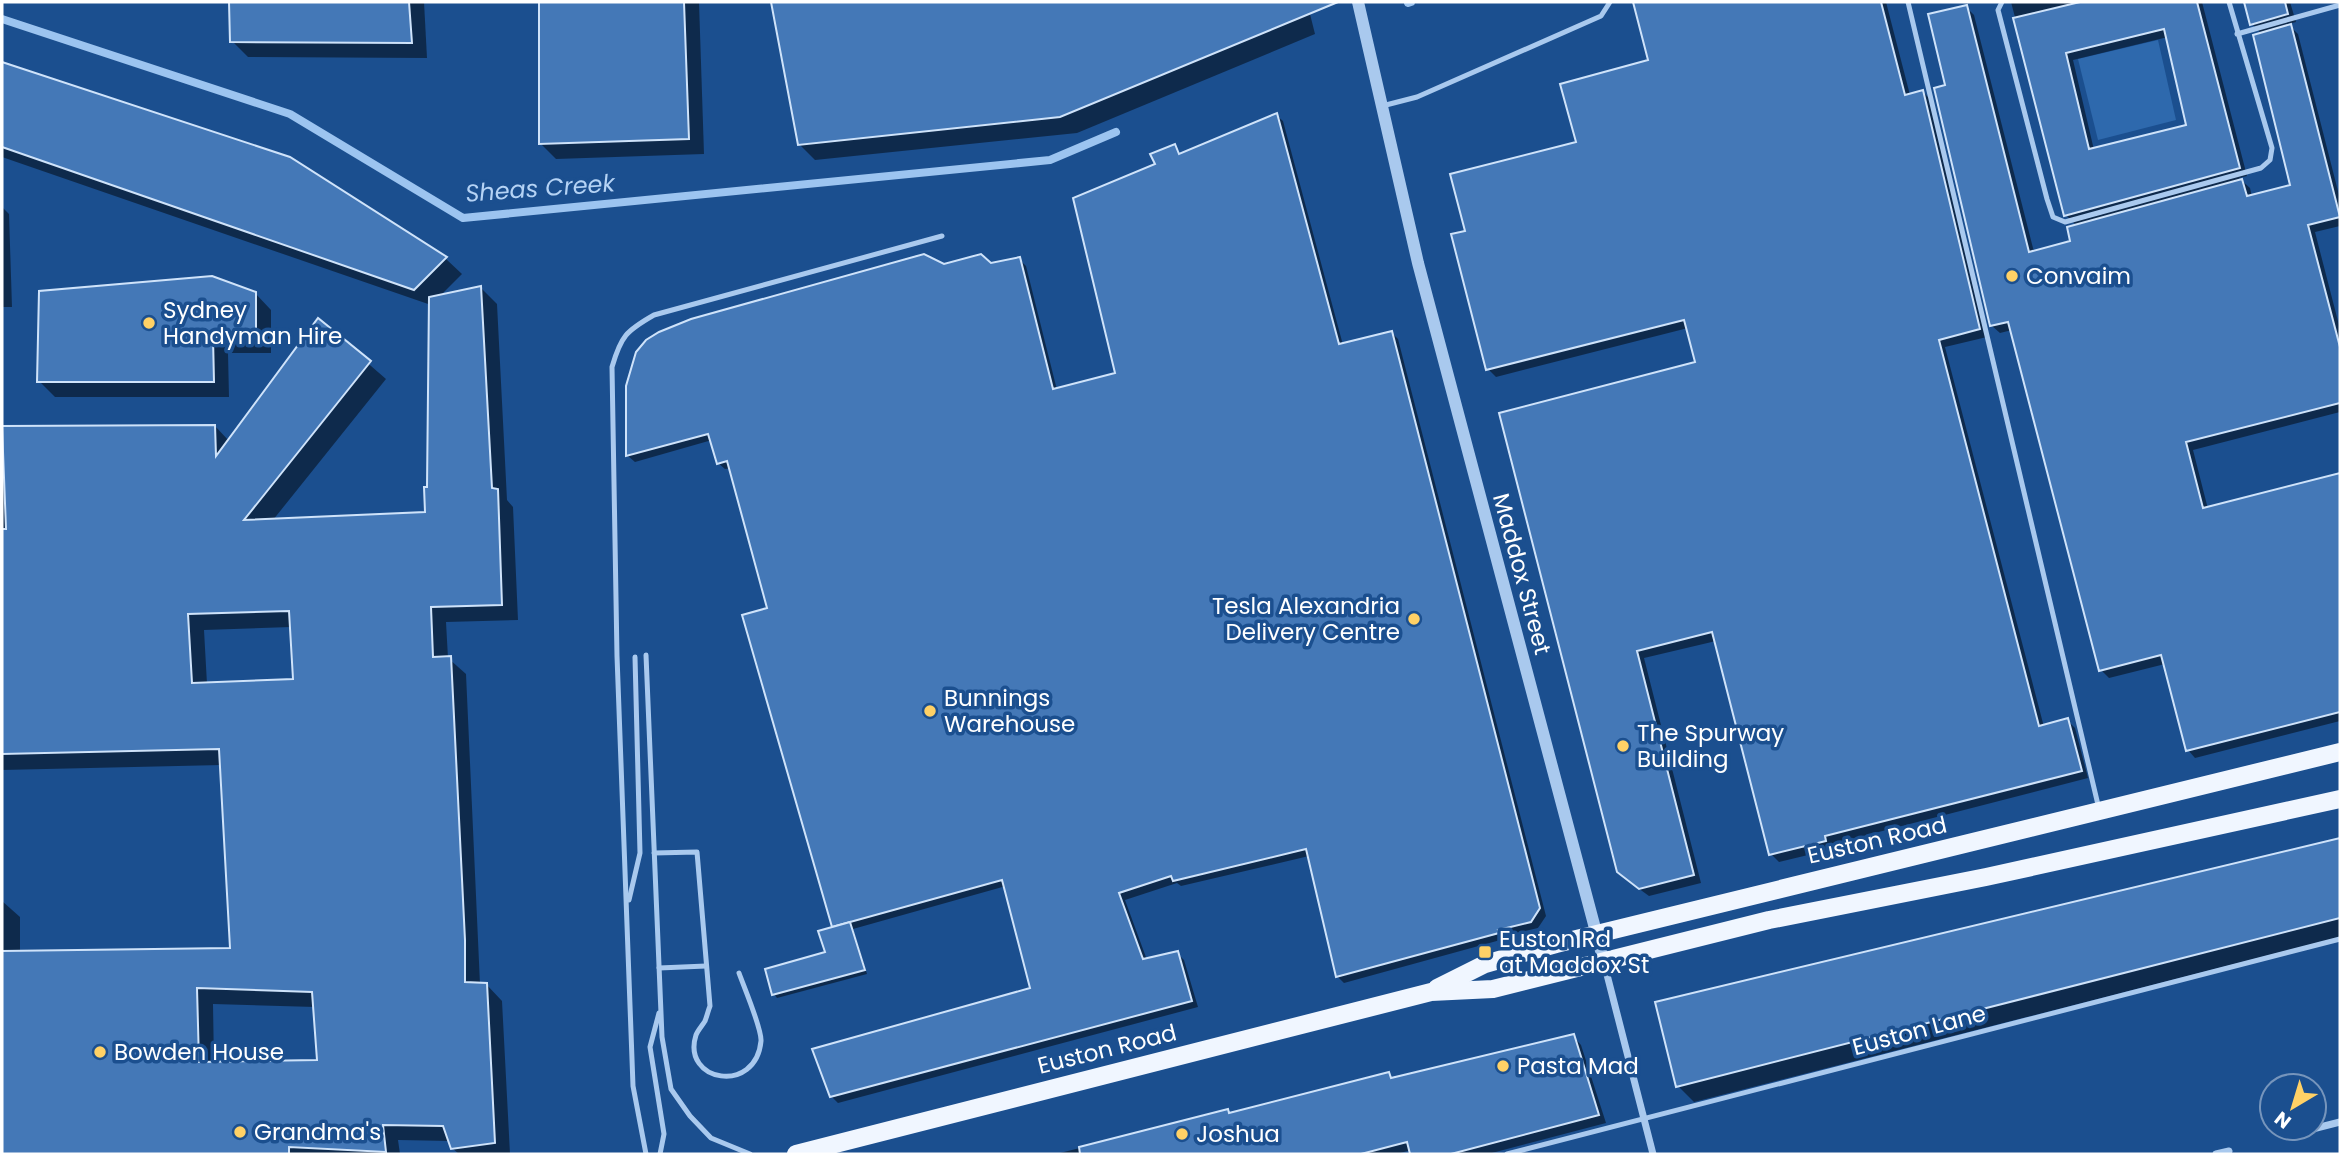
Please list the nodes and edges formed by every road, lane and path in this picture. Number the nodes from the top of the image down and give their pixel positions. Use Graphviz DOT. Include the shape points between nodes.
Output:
graph roads {
  1 [pos="1358,2"];
  2 [pos="1610,2"];
  3 [pos="1909,2"];
  4 [pos="2002,2"];
  5 [pos="2229,2"];
  6 [pos="2340,5"];
  7 [pos="2237,34"];
  8 [pos="1382,106"];
  9 [pos="942,236"];
  10 [pos="646,655"];
  11 [pos="635,657"];
  12 [pos="2340,752"];
  13 [pos="2340,799"];
  14 [pos="2099,812"];
  15 [pos="654,853"];
  16 [pos="626,910"];
  17 [pos="1596,934"];
  18 [pos="2340,939"];
  19 [pos="1604,962"];
  20 [pos="706,966"];
  21 [pos="659,968"];
  22 [pos="739,972"];
  23 [pos="1431,992"];
  24 [pos="661,1007"];
  25 [pos="1644,1120"];
  26 [pos="2229,1151"];
  27 [pos="646,1154"];
  28 [pos="660,1154"];
  29 [pos="750,1154"];
  30 [pos="796,1154"];
  31 [pos="1507,1154"];
  32 [pos="1653,1154"];
  33 [pos="2216,1154"];
  1 -- 8 [label="street, Maddox Street"];
  2 -- 8 [label="lane" via="1601,16 1417,97"];
  3 -- 14 [label="lane"];
  4 -- 7 [label="lane" via="1998,10 2047,199 2053,217 2065,222 2260,168 2270,160 2272,148"];
  5 -- 7 [label="lane"];
  6 -- 7 [label="lane"];
  8 -- 17 [label="street, Maddox Street" via="1418,263"];
  9 -- 16 [label="lane" via="654,315 620,341 612,367 613,475"];
  10 -- 15 [label="lane"];
  11 -- 16 [label="lane" via="640,853"];
  12 -- 14 [label="main road, Euston Road"];
  13 -- 19 [label="main road, Euston Road" via="1769,920"];
  14 -- 17 [label="main road, Euston Road"];
  15 -- 20 [label="lane" via="697,852"];
  15 -- 21 [label="lane"];
  16 -- 27 [label="lane" via="634,1086"];
  17 -- 19 [label="street, Maddox Street"];
  17 -- 23 [label="main road, Euston Road" via="1485,964"];
  18 -- 25 [label="lane, Euston Lane"];
  19 -- 23 [label="main road, Euston Road" via="1493,989"];
  19 -- 25 [label="street, Maddox Street"];
  20 -- 21 [label="lane"];
  20 -- 22 [label="lane" via="710,1006 696,1036 695,1051 700,1065 724,1077 737,1076 750,1067 761,1037"];
  21 -- 24 [label="lane"];
  23 -- 30 [label="main road, Euston Road"];
  24 -- 28 [label="lane" via="650,1047 664,1134"];
  24 -- 29 [label="lane" via="671,1089 710,1138"];
  25 -- 31 [label="lane, Euston Lane"];
  25 -- 32 [label="street, Maddox Street"];
  26 -- 33 [label="street"];
}
